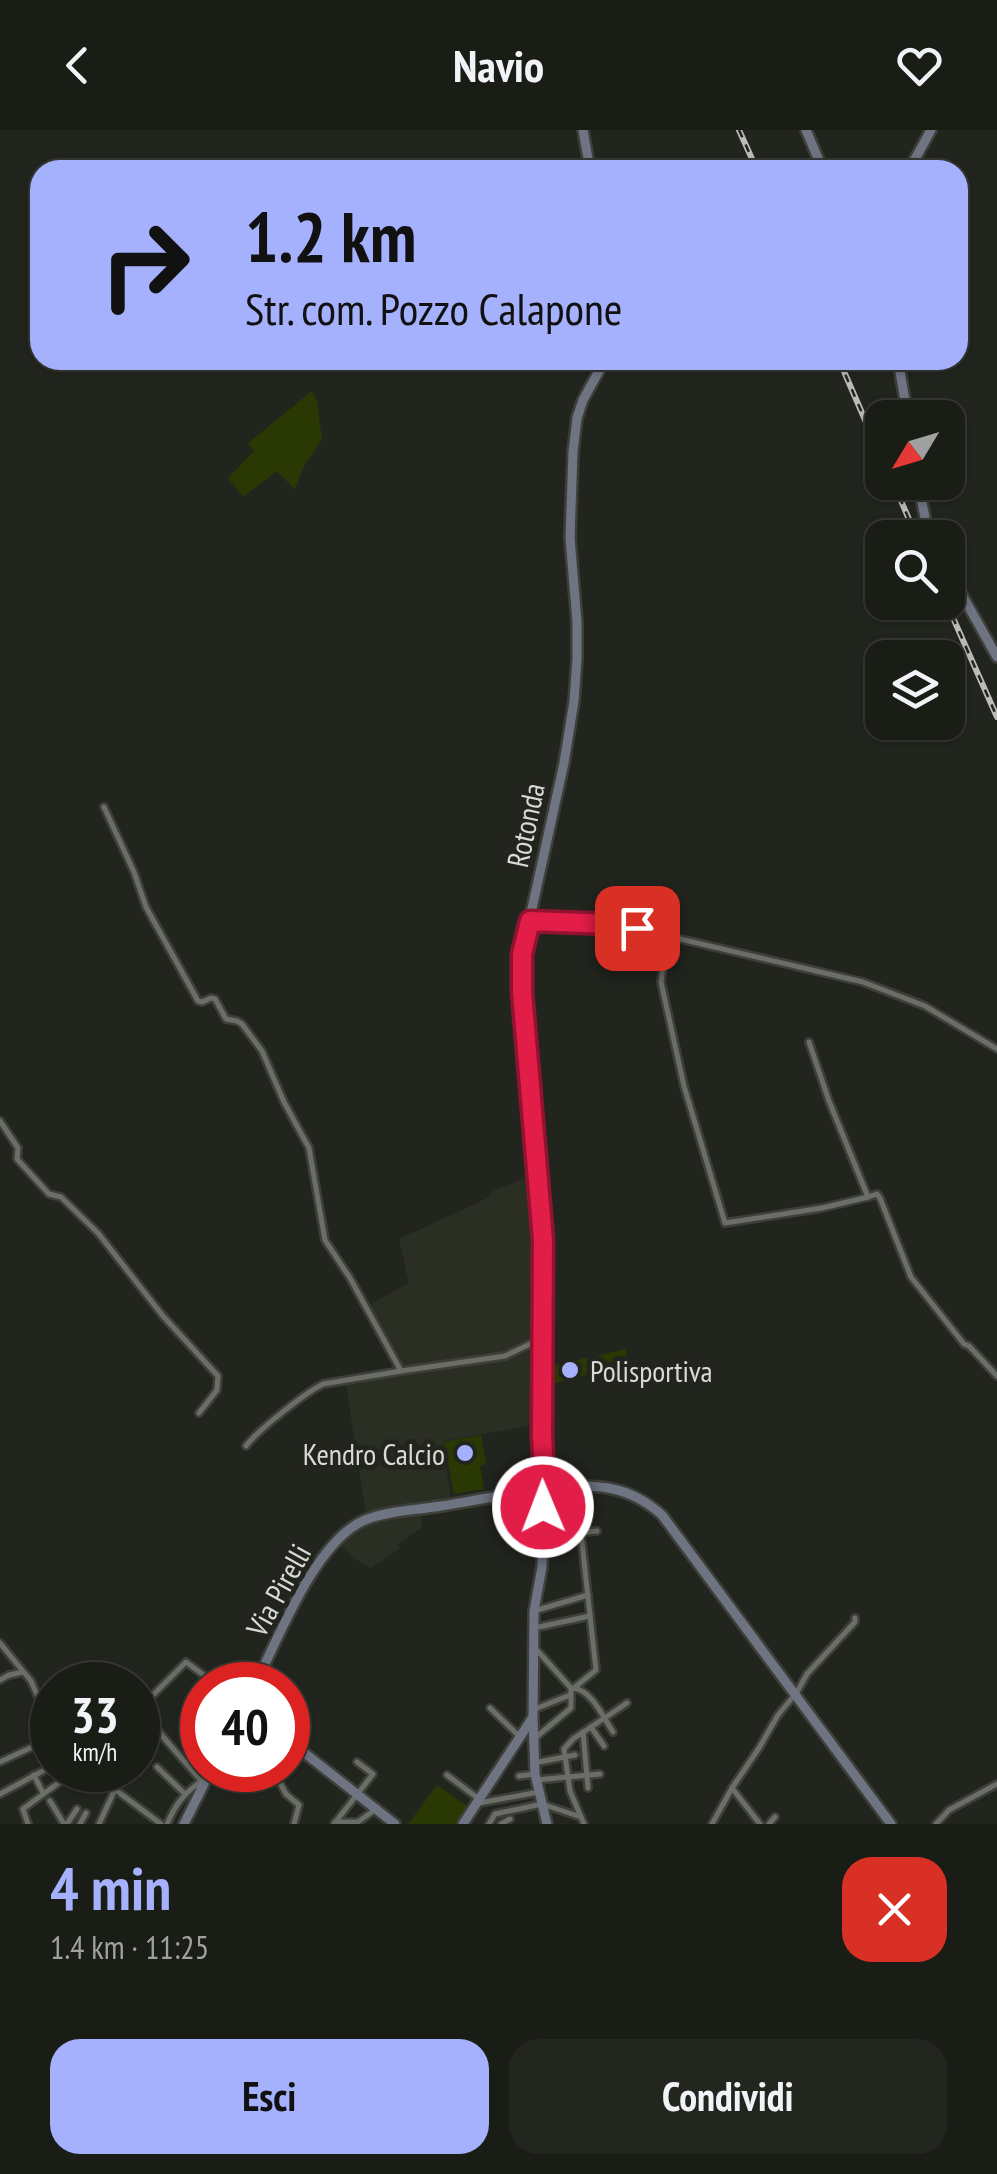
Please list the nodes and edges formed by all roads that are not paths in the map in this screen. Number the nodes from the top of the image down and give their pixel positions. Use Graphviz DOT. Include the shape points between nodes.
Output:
graph roads {
  1 [pos="584,130"];
  2 [pos="806,130"];
  3 [pos="931,130"];
  4 [pos="588,160"];
  5 [pos="820,160"];
  6 [pos="914,160"];
  7 [pos="600,370"];
  8 [pos="900,370"];
  9 [pos="905,400"];
  10 [pos="965,600"];
  11 [pos="997,657"];
  12 [pos="104,807"];
  13 [pos="530,921"];
  14 [pos="667,936"];
  15 [pos="808,1042"];
  16 [pos="997,1050"];
  17 [pos="0,1120"];
  18 [pos="868,1197"];
  19 [pos="544,1342"];
  20 [pos="400,1370"];
  21 [pos="997,1376"];
  22 [pos="199,1413"];
  23 [pos="246,1446"];
  24 [pos="542,1491"];
  25 [pos="578,1506"];
  26 [pos="597,1531"];
  27 [pos="580,1534"];
  28 [pos="542,1536"];
  29 [pos="588,1595"];
  30 [pos="534,1611"];
  31 [pos="590,1616"];
  32 [pos="855,1618"];
  33 [pos="534,1628"];
  34 [pos="0,1642"];
  35 [pos="533,1645"];
  36 [pos="267,1662"];
  37 [pos="180,1668"];
  38 [pos="23,1672"];
  39 [pos="0,1680"];
  40 [pos="30,1681"];
  41 [pos="160,1688"];
  42 [pos="572,1690"];
  43 [pos="795,1695"];
  44 [pos="627,1703"];
  45 [pos="490,1708"];
  46 [pos="532,1713"];
  47 [pos="604,1718"];
  48 [pos="591,1727"];
  49 [pos="160,1732"];
  50 [pos="583,1732"];
  51 [pos="613,1732"];
  52 [pos="519,1736"];
  53 [pos="533,1739"];
  54 [pos="604,1746"];
  55 [pos="30,1748"];
  56 [pos="575,1754"];
  57 [pos="180,1756"];
  58 [pos="565,1756"];
  59 [pos="310,1758"];
  60 [pos="0,1762"];
  61 [pos="357,1762"];
  62 [pos="160,1770"];
  63 [pos="535,1772"];
  64 [pos="600,1774"];
  65 [pos="447,1775"];
  66 [pos="587,1775"];
  67 [pos="519,1776"];
  68 [pos="568,1777"];
  69 [pos="30,1778"];
  70 [pos="997,1784"];
  71 [pos="588,1788"];
  72 [pos="732,1788"];
  73 [pos="46,1792"];
  74 [pos="115,1792"];
  75 [pos="116,1792"];
  76 [pos="200,1792"];
  77 [pos="285,1792"];
  78 [pos="539,1792"];
  79 [pos="184,1793"];
  80 [pos="0,1794"];
  81 [pos="43,1794"];
  82 [pos="357,1795"];
  83 [pos="50,1801"];
  84 [pos="477,1801"];
  85 [pos="542,1804"];
  86 [pos="77,1809"];
  87 [pos="376,1809"];
  88 [pos="86,1814"];
  89 [pos="775,1817"];
  90 [pos="510,1819"];
  91 [pos="582,1820"];
  92 [pos="547,1822"];
  93 [pos="334,1823"];
  94 [pos="355,1823"];
  95 [pos="714,1823"];
  96 [pos="28,1824"];
  97 [pos="66,1824"];
  98 [pos="80,1824"];
  99 [pos="99,1824"];
  100 [pos="164,1824"];
  101 [pos="184,1824"];
  102 [pos="294,1824"];
  103 [pos="395,1824"];
  104 [pos="463,1824"];
  105 [pos="489,1824"];
  106 [pos="501,1824"];
  107 [pos="533,1824"];
  108 [pos="760,1824"];
  109 [pos="768,1824"];
  110 [pos="891,1824"];
  111 [pos="936,1824"];
  1 -- 4 [label="main road"];
  2 -- 5 [label="main road"];
  3 -- 6 [label="main road"];
  7 -- 13 [label="main road, Rotonda" via="577,418 570,538 578,658 574,701"];
  8 -- 9 [label="main road"];
  10 -- 11 [label="main road"];
  12 -- 20 [label="street" via="146,907 198,1001 214,999 262,1051 309,1148 325,1240"];
  13 -- 14 [label="street" via="611,924"];
  13 -- 19 [label="main road, Rotonda" via="522,992 542,1229"];
  14 -- 16 [label="street" via="864,982 925,1006"];
  14 -- 18 [label="street" via="661,982 724,1223"];
  15 -- 18 [label="street"];
  17 -- 22 [label="street" via="18,1148 17,1159 98,1233 218,1376 217,1390"];
  18 -- 21 [label="street" via="880,1198 911,1277"];
  19 -- 20 [label="street" via="505,1356"];
  19 -- 24 [label="main road, Rotonda"];
  20 -- 23 [label="street" via="324,1384"];
  24 -- 28 [label="main road, Rotonda"];
  24 -- 36 [label="main road, Via Pirelli" via="372,1518 349,1530 310,1579"];
  24 -- 43 [label="main road, Via Pirelli" via="590,1484 621,1490 662,1516"];
  25 -- 27 [label="street"];
  26 -- 27 [label="street"];
  27 -- 28 [label="street"];
  27 -- 29 [label="street"];
  28 -- 30 [label="main road, Rotonda"];
  29 -- 30 [label="street"];
  29 -- 31 [label="street"];
  30 -- 33 [label="main road, Rotonda"];
  31 -- 33 [label="street"];
  31 -- 42 [label="street" via="596,1670"];
  32 -- 43 [label="street"];
  33 -- 35 [label="main road, Rotonda"];
  34 -- 38 [label="street"];
  35 -- 42 [label="street"];
  35 -- 46 [label="main road, Rotonda"];
  37 -- 41 [label="street"];
  38 -- 39 [label="street"];
  38 -- 40 [label="street"];
  42 -- 46 [label="street"];
  42 -- 47 [label="street" via="588,1694"];
  42 -- 53 [label="street" via="571,1708"];
  43 -- 72 [label="street"];
  43 -- 110 [label="main road"];
  44 -- 47 [label="street"];
  45 -- 52 [label="street"];
  46 -- 52 [label="main road"];
  46 -- 53 [label="main road, Rotonda"];
  47 -- 48 [label="street"];
  47 -- 51 [label="street"];
  48 -- 50 [label="street"];
  48 -- 54 [label="street"];
  49 -- 57 [label="street"];
  50 -- 58 [label="street" via="566,1746"];
  50 -- 66 [label="street"];
  52 -- 84 [label="main road"];
  53 -- 63 [label="main road, Rotonda"];
  55 -- 60 [label="street"];
  56 -- 58 [label="street"];
  58 -- 63 [label="street"];
  58 -- 68 [label="street"];
  59 -- 82 [label="main road"];
  61 -- 82 [label="street" via="373,1774"];
  62 -- 79 [label="street"];
  63 -- 67 [label="street"];
  63 -- 68 [label="street"];
  63 -- 78 [label="main road, Rotonda"];
  64 -- 66 [label="street"];
  65 -- 84 [label="street"];
  66 -- 68 [label="street"];
  66 -- 71 [label="street"];
  68 -- 91 [label="street"];
  69 -- 80 [label="street"];
  70 -- 111 [label="street"];
  72 -- 95 [label="street"];
  72 -- 108 [label="street"];
  73 -- 81 [label="street"];
  74 -- 99 [label="street"];
  75 -- 100 [label="street"];
  76 -- 101 [label="main road"];
  77 -- 102 [label="street" via="300,1806"];
  78 -- 84 [label="street"];
  78 -- 85 [label="main road, Rotonda"];
  79 -- 100 [label="street"];
  81 -- 96 [label="street" via="23,1809"];
  82 -- 87 [label="main road"];
  82 -- 93 [label="street"];
  83 -- 97 [label="street"];
  84 -- 104 [label="main road"];
  85 -- 91 [label="street"];
  85 -- 92 [label="main road, Rotonda"];
  85 -- 105 [label="street" via="495,1814"];
  86 -- 97 [label="street"];
  87 -- 94 [label="street"];
  87 -- 103 [label="main road"];
  88 -- 98 [label="street"];
  89 -- 109 [label="street"];
  90 -- 106 [label="street"];
  92 -- 107 [label="street"];
  93 -- 94 [label="street"];
}
